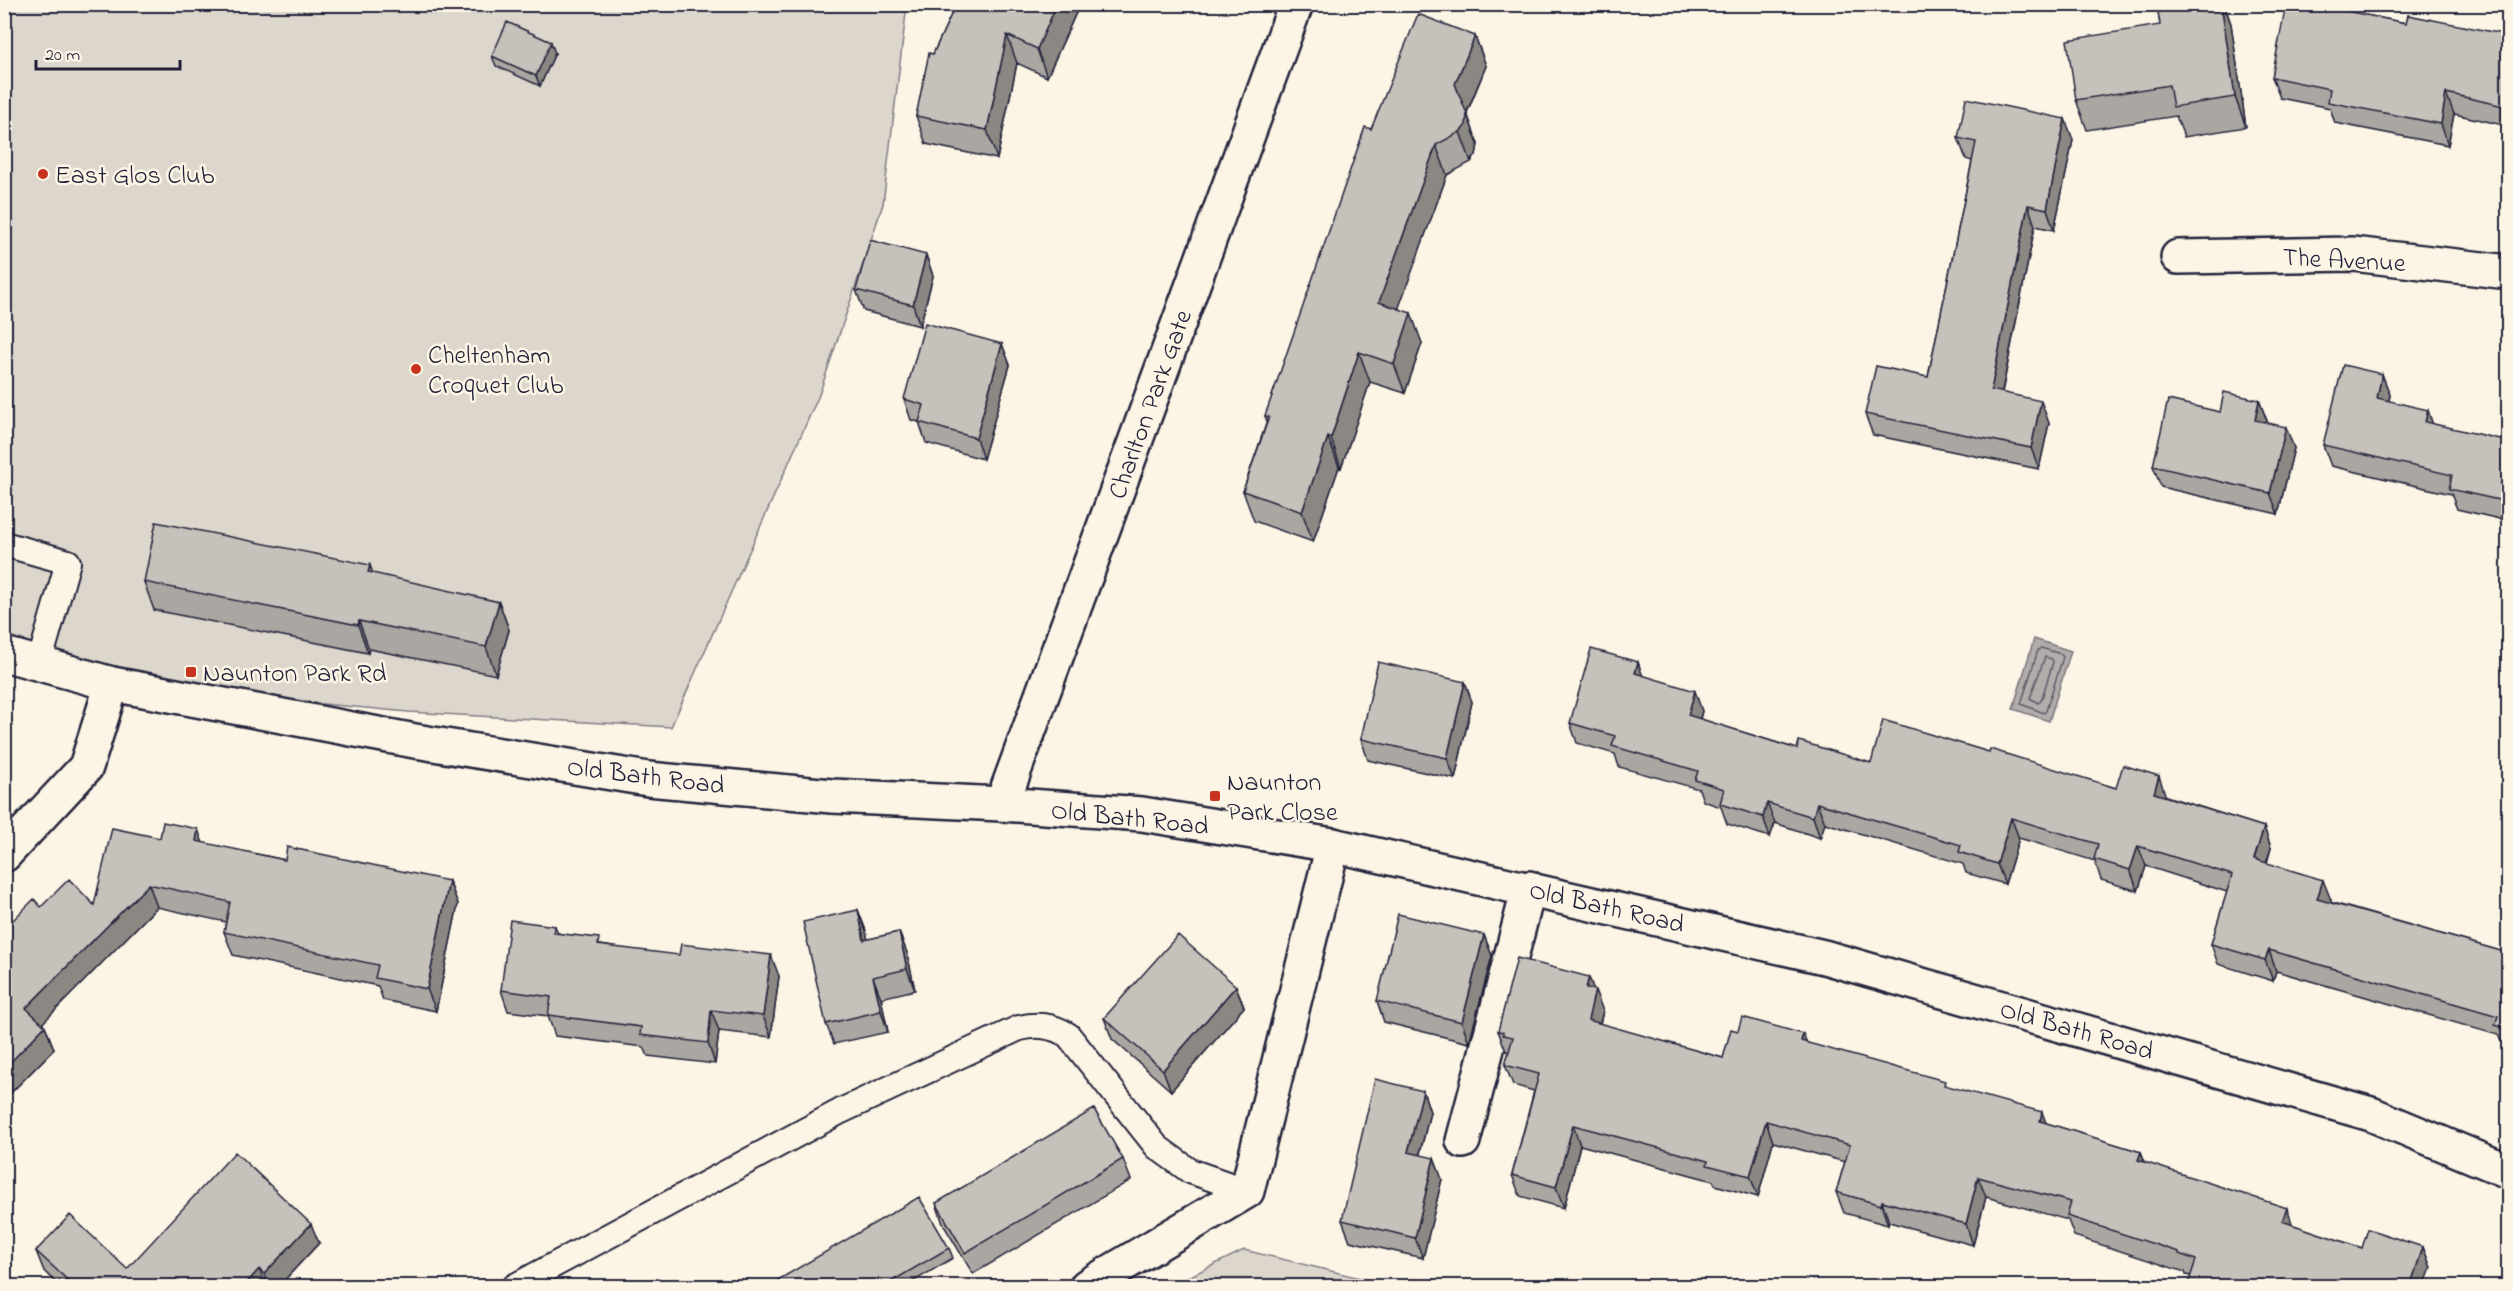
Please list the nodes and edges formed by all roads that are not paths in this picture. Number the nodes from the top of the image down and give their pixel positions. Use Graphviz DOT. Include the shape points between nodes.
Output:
graph roads {
  1 [pos="1296,4"];
  2 [pos="2178,257"];
  3 [pos="2508,272"];
  4 [pos="4,544"];
  5 [pos="4,654"];
  6 [pos="39,663"];
  7 [pos="112,684"];
  8 [pos="1002,804"];
  9 [pos="1333,845"];
  10 [pos="4,855"];
  11 [pos="1529,888"];
  12 [pos="1463,1141"];
  13 [pos="2508,1171"];
  14 [pos="1247,1191"];
  15 [pos="515,1287"];
  16 [pos="1087,1287"];
  1 -- 8 [label="street, Charlton Park Gate"];
  2 -- 3 [label="street, The Avenue" via="2353,254"];
  4 -- 6 [label="lane" via="68,562"];
  5 -- 6 [label="street, Old Bath Road"];
  6 -- 7 [label="street, Old Bath Road"];
  7 -- 8 [label="street, Old Bath Road" via="415,741 648,778 832,796"];
  7 -- 10 [label="street" via="86,767"];
  8 -- 9 [label="street, Old Bath Road" via="1142,814"];
  9 -- 11 [label="street, Old Bath Road"];
  9 -- 14 [label="street"];
  11 -- 12 [label="street"];
  11 -- 13 [label="street, Old Bath Road" via="1824,957 2371,1114"];
  14 -- 15 [label="lane" via="1190,1171 1157,1146 1068,1035 1054,1027 1036,1024 1019,1028 841,1111"];
  14 -- 16 [label="street"];
}
